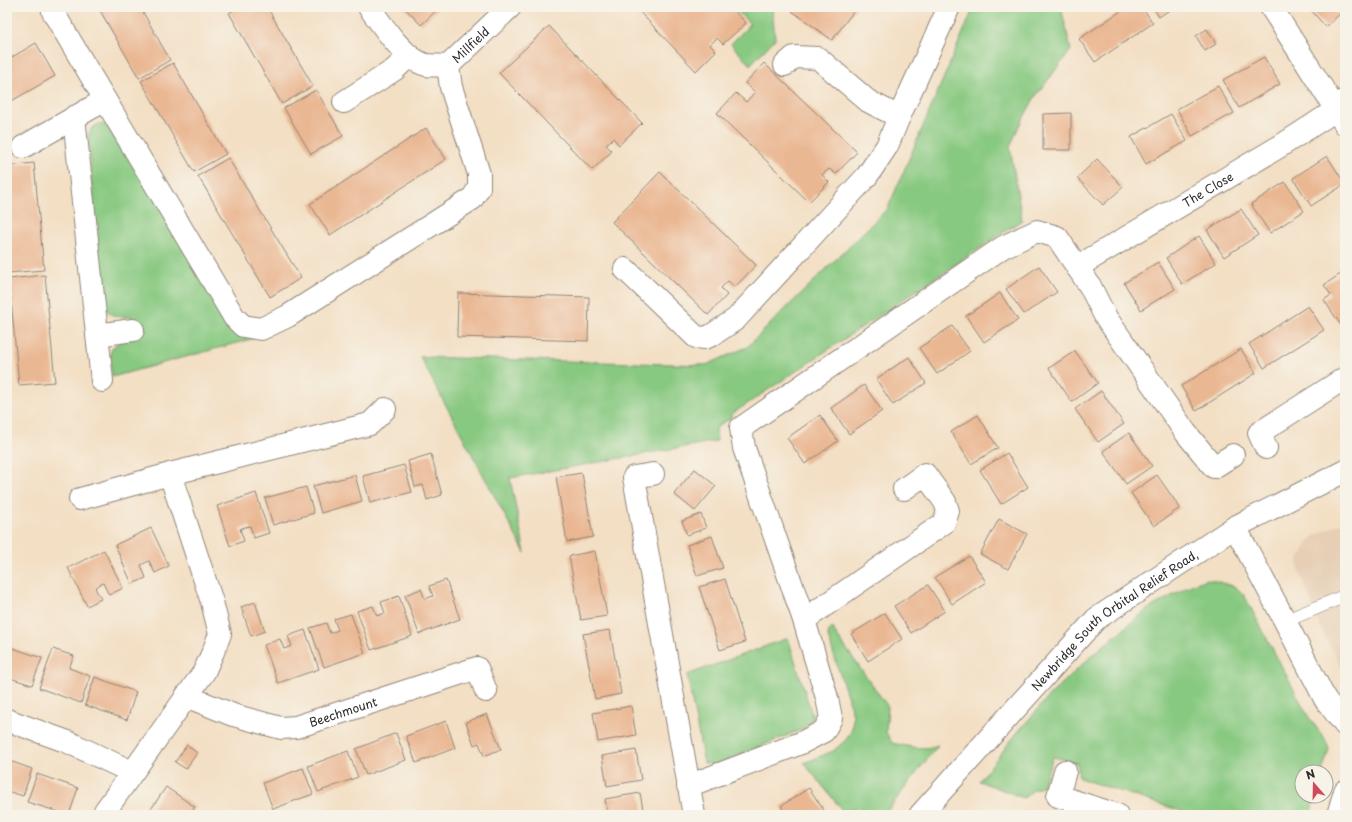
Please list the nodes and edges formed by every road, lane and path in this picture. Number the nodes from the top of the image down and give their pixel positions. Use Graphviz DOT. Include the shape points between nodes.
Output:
graph roads {
  1 [pos="368,7"];
  2 [pos="510,7"];
  3 [pos="949,7"];
  4 [pos="1271,7"];
  5 [pos="53,12"];
  6 [pos="409,56"];
  7 [pos="785,65"];
  8 [pos="448,66"];
  9 [pos="105,100"];
  10 [pos="344,102"];
  11 [pos="1342,111"];
  12 [pos="899,117"];
  13 [pos="74,118"];
  14 [pos="23,147"];
  15 [pos="1077,267"];
  16 [pos="625,269"];
  17 [pos="133,330"];
  18 [pos="97,334"];
  19 [pos="1345,378"];
  20 [pos="102,381"];
  21 [pos="385,409"];
  22 [pos="1266,448"];
  23 [pos="1233,456"];
  24 [pos="1345,471"];
  25 [pos="170,474"];
  26 [pos="652,474"];
  27 [pos="904,490"];
  28 [pos="80,499"];
  29 [pos="1235,527"];
  30 [pos="1340,598"];
  31 [pos="804,620"];
  32 [pos="1285,621"];
  33 [pos="486,691"];
  34 [pos="186,696"];
  35 [pos="7,720"];
  36 [pos="1345,725"];
  37 [pos="1065,771"];
  38 [pos="132,772"];
  39 [pos="688,786"];
  40 [pos="1345,791"];
  41 [pos="104,815"];
  42 [pos="694,815"];
  43 [pos="920,815"];
  44 [pos="1116,815"];
  45 [pos="1338,815"];
  1 -- 6 [label="street"];
  2 -- 8 [label="street, Millfield"];
  3 -- 12 [label="street"];
  4 -- 11 [label="street, The Close"];
  5 -- 9 [label="street"];
  6 -- 8 [label="street" via="426,65"];
  6 -- 10 [label="street" via="394,70"];
  7 -- 12 [label="street" via="794,57 818,58 868,101"];
  8 -- 9 [label="street" via="451,87 479,174 479,188 472,199 288,316 261,329 243,326 234,317"];
  9 -- 13 [label="street"];
  11 -- 15 [label="street, The Close"];
  12 -- 16 [label="street" via="887,146 867,176 736,319 712,335 705,338 696,337"];
  13 -- 14 [label="street"];
  13 -- 18 [label="street"];
  15 -- 23 [label="street" via="1109,322 1186,433 1214,467"];
  15 -- 31 [label="street" via="1057,237 1037,231 1003,247 741,428 744,448"];
  17 -- 18 [label="street"];
  18 -- 20 [label="street"];
  19 -- 22 [label="street" via="1259,433"];
  21 -- 25 [label="street" via="370,424"];
  24 -- 29 [label="street, Newbridge South Orbital Relief Road,"];
  25 -- 28 [label="street"];
  25 -- 34 [label="street" via="220,634 204,672"];
  26 -- 39 [label="street" via="634,478"];
  27 -- 31 [label="street" via="925,474 945,502 948,511 944,523"];
  29 -- 32 [label="street"];
  29 -- 43 [label="street, Newbridge South Orbital Relief Road," via="1096,619"];
  30 -- 32 [label="lane"];
  31 -- 39 [label="street" via="831,718 824,731 802,743"];
  32 -- 36 [label="street" via="1325,699"];
  33 -- 34 [label="street, Beechmount" via="477,668 296,727 281,728 233,715"];
  34 -- 38 [label="street"];
  35 -- 38 [label="street" via="68,742"];
  37 -- 44 [label="street" via="1058,796"];
  38 -- 41 [label="street" via="104,811"];
  39 -- 42 [label="street"];
  40 -- 45 [label="street"];
}
